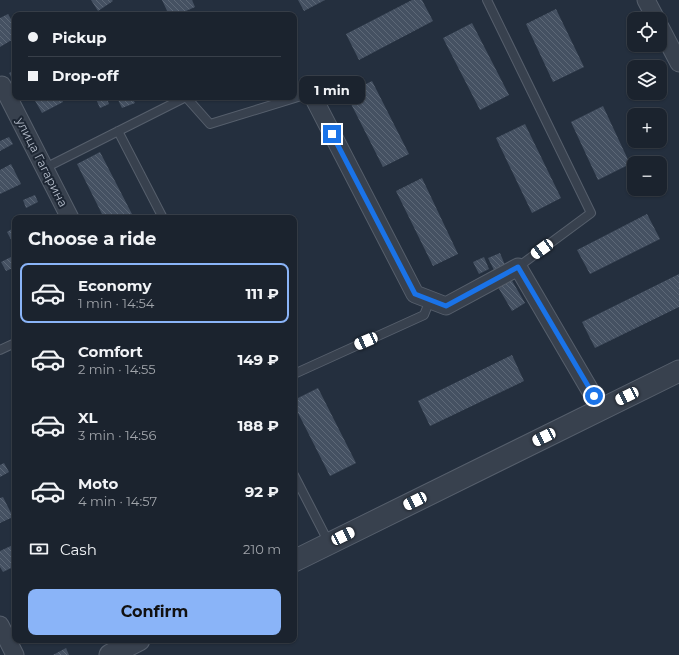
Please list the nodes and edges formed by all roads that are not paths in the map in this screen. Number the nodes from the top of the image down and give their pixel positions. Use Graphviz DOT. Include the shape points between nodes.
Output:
graph roads {
  1 [pos="487,0"];
  2 [pos="646,0"];
  3 [pos="652,12"];
  4 [pos="667,40"];
  5 [pos="679,63"];
  6 [pos="2,85"];
  7 [pos="311,93"];
  8 [pos="297,97"];
  9 [pos="180,100"];
  10 [pos="189,100"];
  11 [pos="288,100"];
  12 [pos="118,131"];
  13 [pos="45,168"];
  14 [pos="68,215"];
  15 [pos="161,215"];
  16 [pos="518,267"];
  17 [pos="430,300"];
  18 [pos="12,344"];
  19 [pos="0,350"];
  20 [pos="679,371"];
  21 [pos="297,373"];
  22 [pos="601,409"];
  23 [pos="297,481"];
  24 [pos="329,544"];
  25 [pos="297,560"];
  26 [pos="0,625"];
  27 [pos="133,643"];
  28 [pos="15,655"];
  29 [pos="110,655"];
  1 -- 16 [label="lane" via="591,213"];
  2 -- 3 [label="street"];
  4 -- 5 [label="street"];
  6 -- 13 [label="street, улица Гагарина"];
  7 -- 8 [label="lane"];
  7 -- 17 [label="street" via="415,294"];
  9 -- 12 [label="lane"];
  10 -- 11 [label="lane" via="210,124"];
  12 -- 13 [label="lane"];
  12 -- 15 [label="lane"];
  13 -- 14 [label="street, улица Гагарина"];
  16 -- 17 [label="street" via="446,306"];
  16 -- 22 [label="street"];
  17 -- 21 [label="lane" via="424,315"];
  18 -- 19 [label="lane"];
  20 -- 22 [label="street"];
  22 -- 24 [label="street"];
  23 -- 24 [label="lane"];
  24 -- 25 [label="street"];
  26 -- 28 [label="street"];
  27 -- 29 [label="street"];
}
